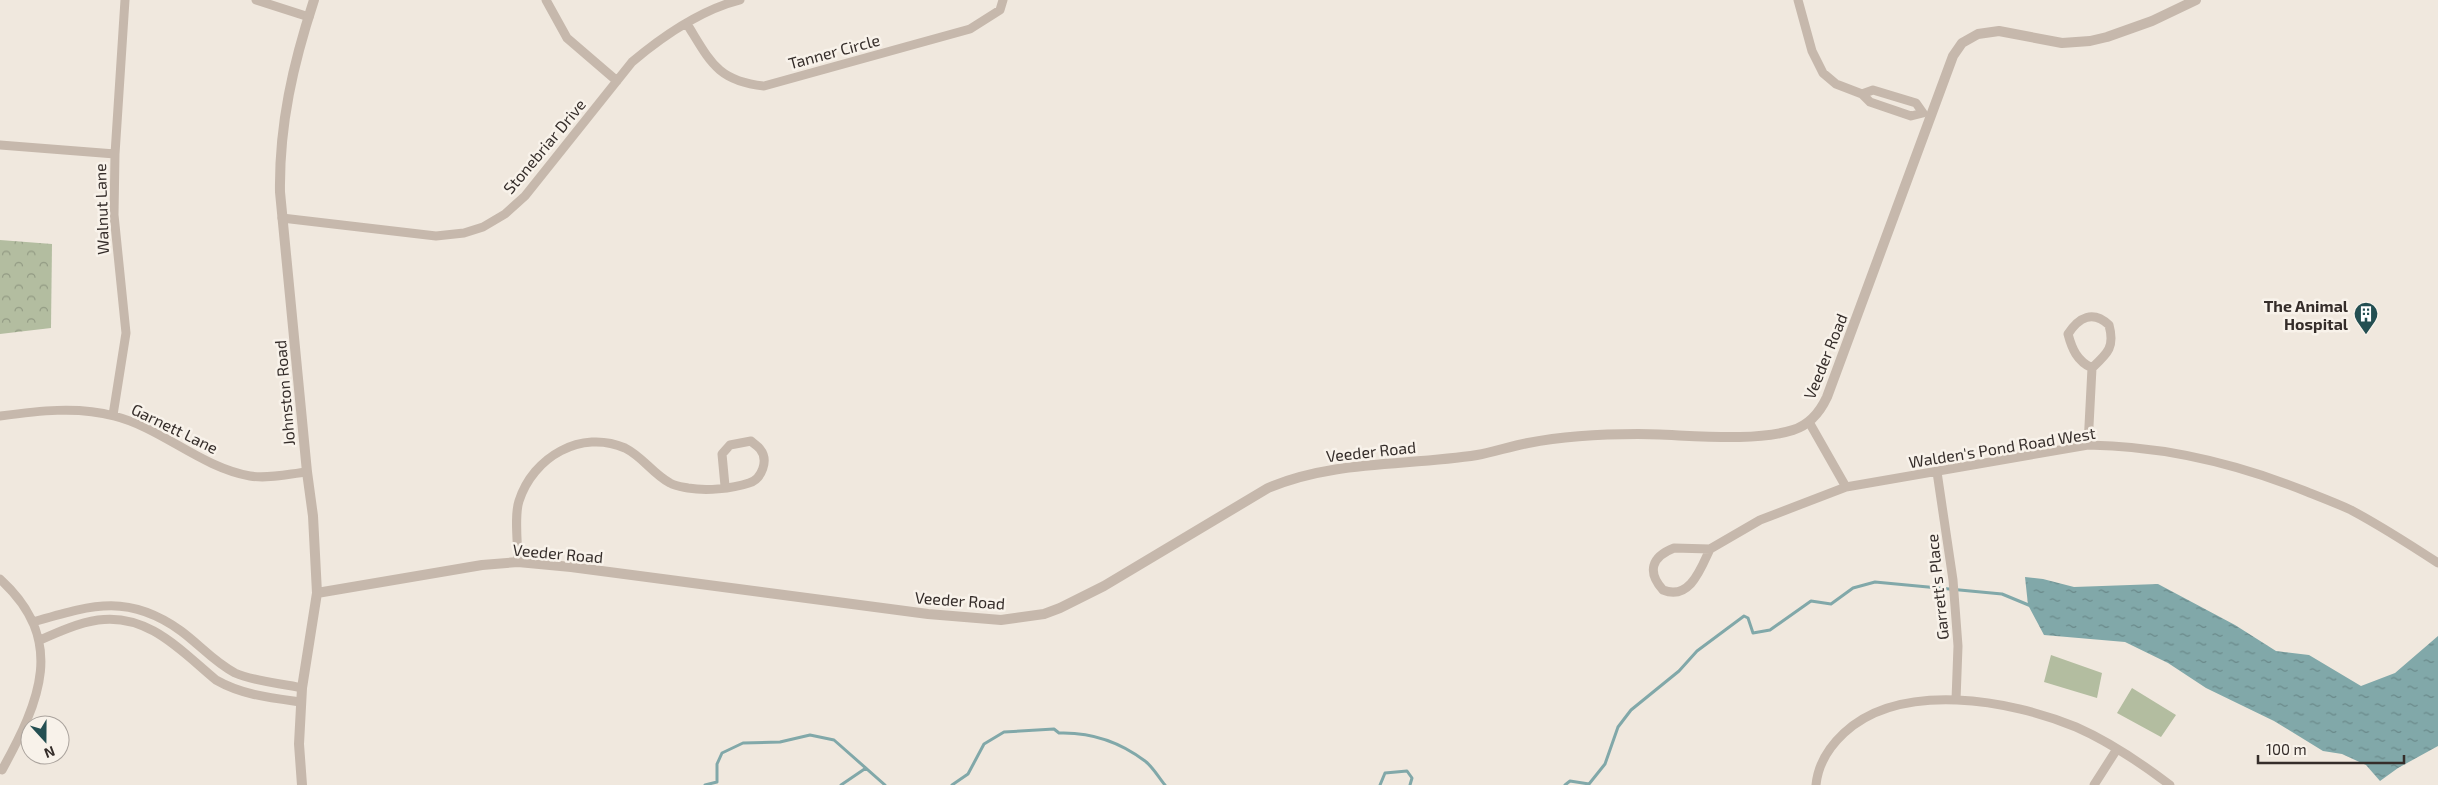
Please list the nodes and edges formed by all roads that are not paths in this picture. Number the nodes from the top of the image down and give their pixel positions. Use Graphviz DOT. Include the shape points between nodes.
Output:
graph roads {
  1 [pos="125,0"];
  2 [pos="256,0"];
  3 [pos="314,0"];
  4 [pos="546,0"];
  5 [pos="740,0"];
  6 [pos="1003,0"];
  7 [pos="1798,0"];
  8 [pos="2196,0"];
  9 [pos="309,17"];
  10 [pos="687,24"];
  11 [pos="617,81"];
  12 [pos="1862,94"];
  13 [pos="1927,114"];
  14 [pos="0,145"];
  15 [pos="115,154"];
  16 [pos="282,218"];
  17 [pos="2092,368"];
  18 [pos="113,415"];
  19 [pos="0,416"];
  20 [pos="1809,422"];
  21 [pos="2088,445"];
  22 [pos="306,472"];
  23 [pos="1937,472"];
  24 [pos="725,486"];
  25 [pos="1846,487"];
  26 [pos="1710,549"];
  27 [pos="518,562"];
  28 [pos="2438,563"];
  29 [pos="0,579"];
  30 [pos="317,593"];
  31 [pos="33,622"];
  32 [pos="182,632"];
  33 [pos="40,640"];
  34 [pos="173,645"];
  35 [pos="302,688"];
  36 [pos="1956,700"];
  37 [pos="301,702"];
  38 [pos="2117,749"];
  39 [pos="1,771"];
  40 [pos="302,785"];
  41 [pos="1816,785"];
  42 [pos="2094,785"];
  43 [pos="2170,785"];
  1 -- 15 [label="street, Walnut Lane"];
  2 -- 9 [label="street"];
  3 -- 9 [label="street, Johnston Road"];
  4 -- 11 [label="street" via="567,38"];
  5 -- 10 [label="street, Stonebriar Drive" via="707,11"];
  6 -- 10 [label="street, Tanner Circle" via="1000,10 970,29 764,86 731,79 712,64"];
  7 -- 12 [label="street" via="1812,51 1823,73 1836,84"];
  8 -- 13 [label="street, Veeder Road" via="2152,21 2090,41 2062,42 1999,31 1978,34 1962,43"];
  9 -- 16 [label="street, Johnston Road" via="282,129 279,165"];
  10 -- 11 [label="street, Stonebriar Drive" via="654,44 632,62"];
  11 -- 16 [label="street, Stonebriar Drive" via="525,196 483,228 436,236"];
  12 -- 13 [label="street" via="1870,102 1912,116"];
  12 -- 13 [label="street" via="1873,90 1916,103"];
  13 -- 20 [label="street, Veeder Road" via="1827,397"];
  14 -- 15 [label="street"];
  15 -- 18 [label="street, Walnut Lane" via="114,215 126,333"];
  16 -- 22 [label="street, Johnston Road"];
  17 -- 17 [label="street" via="2109,350 2112,338 2109,325 2095,316 2085,317 2074,324 2068,334 2078,357"];
  17 -- 21 [label="street"];
  18 -- 19 [label="street, Garnett Lane" via="57,410"];
  18 -- 22 [label="street, Garnett Lane" via="162,435 219,467 250,476"];
  20 -- 25 [label="street"];
  20 -- 27 [label="street, Veeder Road" via="1793,430 1761,435 1637,434 1550,440 1477,455 1289,479 1060,608 1044,614 1001,620 928,614"];
  21 -- 23 [label="street, Walden's Pond Road West"];
  21 -- 28 [label="street, Walden's Pond Road West" via="2179,452 2243,469 2349,509"];
  22 -- 30 [label="street, Johnston Road" via="313,516"];
  23 -- 25 [label="street, Walden's Pond Road West"];
  23 -- 36 [label="street, Garrett's Place" via="1953,580 1958,646"];
  24 -- 24 [label="street" via="750,483 761,474 764,464 761,450 752,442 730,445 722,454"];
  24 -- 27 [label="street" via="700,490 671,484 640,457 624,448 604,443 584,442 560,450 543,463 518,503"];
  25 -- 26 [label="street, Walden's Pond Road West" via="1760,520"];
  26 -- 26 [label="street" via="1698,575 1684,591 1668,592 1658,584 1653,567 1661,555 1674,548"];
  27 -- 30 [label="street, Veeder Road" via="419,574"];
  29 -- 31 [label="street" via="21,602"];
  30 -- 35 [label="street, Johnston Road"];
  31 -- 32 [label="street" via="79,608 126,606 143,609"];
  31 -- 33 [label="street"];
  32 -- 34 [label="street"];
  32 -- 35 [label="street" via="222,666 238,674"];
  33 -- 34 [label="street" via="80,624 113,619 140,623"];
  33 -- 39 [label="street" via="36,699 27,725"];
  34 -- 37 [label="street" via="226,686 249,694"];
  35 -- 37 [label="street, Johnston Road"];
  36 -- 38 [label="street" via="2033,712 2077,728"];
  36 -- 41 [label="street" via="1903,704 1858,720 1834,743 1822,762"];
  37 -- 40 [label="street, Johnston Road" via="299,744"];
  38 -- 42 [label="street"];
  38 -- 43 [label="street"];
}
